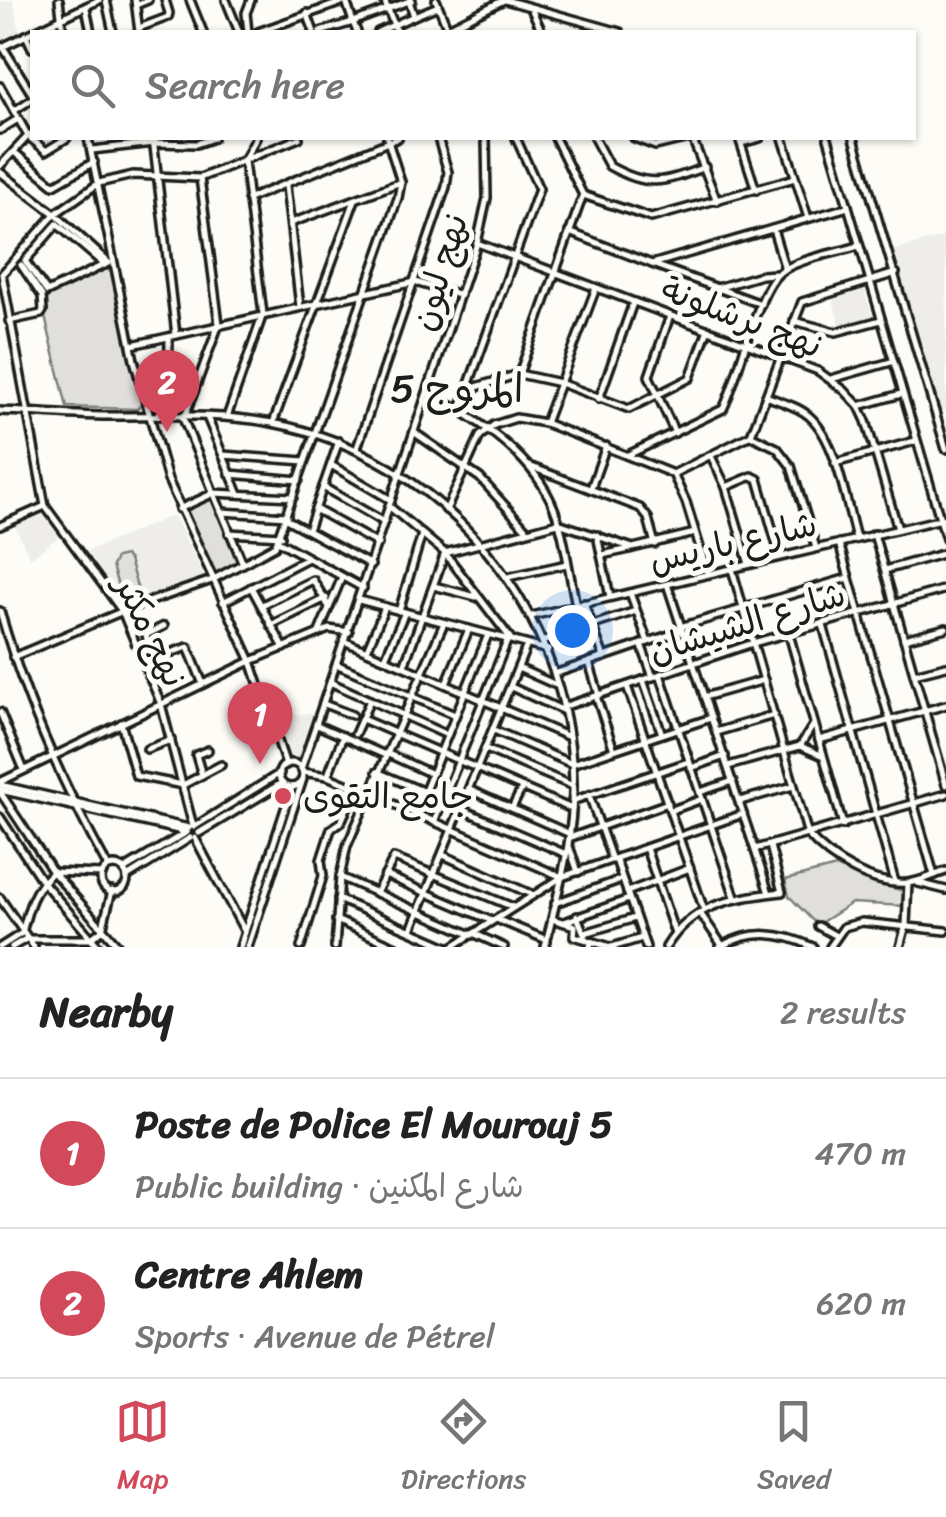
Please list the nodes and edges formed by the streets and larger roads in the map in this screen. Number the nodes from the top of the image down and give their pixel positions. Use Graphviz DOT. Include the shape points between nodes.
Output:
graph roads {
  1 [pos="59,0"];
  2 [pos="102,0"];
  3 [pos="148,0"];
  4 [pos="164,0"];
  5 [pos="190,0"];
  6 [pos="226,0"];
  7 [pos="251,0"];
  8 [pos="347,0"];
  9 [pos="384,0"];
  10 [pos="505,0"];
  11 [pos="410,1"];
  12 [pos="135,3"];
  13 [pos="437,3"];
  14 [pos="531,7"];
  15 [pos="86,8"];
  16 [pos="387,9"];
  17 [pos="306,14"];
  18 [pos="414,16"];
  19 [pos="60,20"];
  20 [pos="284,22"];
  21 [pos="353,22"];
  22 [pos="395,29"];
  23 [pos="39,30"];
  24 [pos="62,30"];
  25 [pos="92,30"];
  26 [pos="112,30"];
  27 [pos="139,30"];
  28 [pos="203,30"];
  29 [pos="239,30"];
  30 [pos="248,30"];
  31 [pos="263,30"];
  32 [pos="287,30"];
  33 [pos="316,30"];
  34 [pos="324,30"];
  35 [pos="356,30"];
  36 [pos="448,30"];
  37 [pos="539,30"];
  38 [pos="609,30"];
  39 [pos="30,34"];
  40 [pos="26,36"];
  41 [pos="30,44"];
  42 [pos="2,48"];
  43 [pos="0,86"];
  44 [pos="30,94"];
  45 [pos="3,97"];
  46 [pos="30,99"];
  47 [pos="14,111"];
  48 [pos="18,120"];
  49 [pos="0,130"];
  50 [pos="30,134"];
  51 [pos="36,140"];
  52 [pos="64,140"];
  53 [pos="88,140"];
  54 [pos="116,140"];
  55 [pos="153,140"];
  56 [pos="207,140"];
  57 [pos="255,140"];
  58 [pos="293,140"];
  59 [pos="387,140"];
  60 [pos="389,140"];
  61 [pos="438,140"];
  62 [pos="489,140"];
  63 [pos="517,140"];
  64 [pos="556,140"];
  65 [pos="595,140"];
  66 [pos="639,140"];
  67 [pos="681,140"];
  68 [pos="691,140"];
  69 [pos="740,140"];
  70 [pos="784,140"];
  71 [pos="829,140"];
  72 [pos="855,140"];
  73 [pos="118,147"];
  74 [pos="91,150"];
  75 [pos="0,152"];
  76 [pos="14,152"];
  77 [pos="8,158"];
  78 [pos="244,161"];
  79 [pos="94,162"];
  80 [pos="705,168"];
  81 [pos="0,169"];
  82 [pos="156,176"];
  83 [pos="200,178"];
  84 [pos="795,178"];
  85 [pos="401,182"];
  86 [pos="98,183"];
  87 [pos="286,185"];
  88 [pos="756,190"];
  89 [pos="583,195"];
  90 [pos="248,199"];
  91 [pos="355,200"];
  92 [pos="717,201"];
  93 [pos="848,207"];
  94 [pos="55,214"];
  95 [pos="808,218"];
  96 [pos="291,223"];
  97 [pos="773,229"];
  98 [pos="569,232"];
  99 [pos="477,243"];
  100 [pos="859,246"];
  101 [pos="682,256"];
  102 [pos="516,258"];
  103 [pos="106,264"];
  104 [pos="652,264"];
  105 [pos="21,265"];
  106 [pos="117,269"];
  107 [pos="785,269"];
  108 [pos="555,273"];
  109 [pos="896,273"];
  110 [pos="680,274"];
  111 [pos="777,274"];
  112 [pos="870,280"];
  113 [pos="415,282"];
  114 [pos="596,288"];
  115 [pos="717,288"];
  116 [pos="366,292"];
  117 [pos="460,295"];
  118 [pos="634,302"];
  119 [pos="316,303"];
  120 [pos="761,304"];
  121 [pos="300,307"];
  122 [pos="263,314"];
  123 [pos="670,315"];
  124 [pos="794,320"];
  125 [pos="880,320"];
  126 [pos="9,321"];
  127 [pos="218,324"];
  128 [pos="708,330"];
  129 [pos="172,336"];
  130 [pos="747,343"];
  131 [pos="132,345"];
  132 [pos="781,355"];
  133 [pos="892,362"];
  134 [pos="519,374"];
  135 [pos="472,376"];
  136 [pos="832,379"];
  137 [pos="481,383"];
  138 [pos="560,384"];
  139 [pos="467,390"];
  140 [pos="428,393"];
  141 [pos="901,394"];
  142 [pos="656,396"];
  143 [pos="766,396"];
  144 [pos="599,399"];
  145 [pos="859,406"];
  146 [pos="460,409"];
  147 [pos="0,411"];
  148 [pos="27,412"];
  149 [pos="153,415"];
  150 [pos="184,416"];
  151 [pos="207,417"];
  152 [pos="226,417"];
  153 [pos="545,422"];
  154 [pos="274,423"];
  155 [pos="487,430"];
  156 [pos="314,433"];
  157 [pos="415,433"];
  158 [pos="674,433"];
  159 [pos="751,435"];
  160 [pos="916,441"];
  161 [pos="338,442"];
  162 [pos="606,446"];
  163 [pos="356,449"];
  164 [pos="946,449"];
  165 [pos="876,453"];
  166 [pos="222,455"];
  167 [pos="628,455"];
  168 [pos="711,456"];
  169 [pos="305,460"];
  170 [pos="835,463"];
  171 [pos="464,465"];
  172 [pos="526,465"];
  173 [pos="330,466"];
  174 [pos="230,474"];
  175 [pos="401,474"];
  176 [pos="673,474"];
  177 [pos="299,480"];
  178 [pos="322,487"];
  179 [pos="726,487"];
  180 [pos="591,488"];
  181 [pos="214,493"];
  182 [pos="238,494"];
  183 [pos="294,497"];
  184 [pos="390,503"];
  185 [pos="46,506"];
  186 [pos="179,509"];
  187 [pos="315,509"];
  188 [pos="446,510"];
  189 [pos="221,512"];
  190 [pos="287,518"];
  191 [pos="943,519"];
  192 [pos="384,522"];
  193 [pos="558,523"];
  194 [pos="0,526"];
  195 [pos="898,529"];
  196 [pos="308,530"];
  197 [pos="527,530"];
  198 [pos="228,532"];
  199 [pos="696,533"];
  200 [pos="422,534"];
  201 [pos="874,534"];
  202 [pos="597,535"];
  203 [pos="856,538"];
  204 [pos="280,539"];
  205 [pos="946,539"];
  206 [pos="482,542"];
  207 [pos="839,543"];
  208 [pos="378,544"];
  209 [pos="655,544"];
  210 [pos="633,548"];
  211 [pos="816,548"];
  212 [pos="946,552"];
  213 [pos="445,553"];
  214 [pos="602,555"];
  215 [pos="780,556"];
  216 [pos="308,558"];
  217 [pos="243,564"];
  218 [pos="371,564"];
  219 [pos="567,564"];
  220 [pos="749,564"];
  221 [pos="732,569"];
  222 [pos="885,570"];
  223 [pos="708,574"];
  224 [pos="342,576"];
  225 [pos="508,577"];
  226 [pos="848,578"];
  227 [pos="212,580"];
  228 [pos="666,584"];
  229 [pos="434,586"];
  230 [pos="251,587"];
  231 [pos="363,588"];
  232 [pos="946,589"];
  233 [pos="630,592"];
  234 [pos="326,598"];
  235 [pos="479,598"];
  236 [pos="610,598"];
  237 [pos="359,600"];
  238 [pos="224,602"];
  239 [pos="894,603"];
  240 [pos="580,604"];
  241 [pos="262,605"];
  242 [pos="329,607"];
  243 [pos="385,607"];
  244 [pos="744,608"];
  245 [pos="636,610"];
  246 [pos="0,611"];
  247 [pos="122,611"];
  248 [pos="402,611"];
  249 [pos="858,614"];
  250 [pos="532,616"];
  251 [pos="424,617"];
  252 [pos="444,623"];
  253 [pos="822,624"];
  254 [pos="271,625"];
  255 [pos="164,626"];
  256 [pos="592,626"];
  257 [pos="680,628"];
  258 [pos="946,628"];
  259 [pos="468,630"];
  260 [pos="320,632"];
  261 [pos="349,632"];
  262 [pos="488,634"];
  263 [pos="789,634"];
  264 [pos="904,639"];
  265 [pos="510,640"];
  266 [pos="346,642"];
  267 [pos="544,642"];
  268 [pos="644,642"];
  269 [pos="753,643"];
  270 [pos="527,645"];
  271 [pos="284,648"];
  272 [pos="367,650"];
  273 [pos="548,650"];
  274 [pos="13,657"];
  275 [pos="604,657"];
  276 [pos="385,658"];
  277 [pos="152,659"];
  278 [pos="144,662"];
  279 [pos="251,662"];
  280 [pos="589,662"];
  281 [pos="692,663"];
  282 [pos="338,665"];
  283 [pos="404,666"];
  284 [pos="946,666"];
  285 [pos="518,668"];
  286 [pos="556,673"];
  287 [pos="422,674"];
  288 [pos="914,674"];
  289 [pos="656,675"];
  290 [pos="643,680"];
  291 [pos="764,680"];
  292 [pos="332,683"];
  293 [pos="203,684"];
  294 [pos="446,684"];
  295 [pos="626,685"];
  296 [pos="558,686"];
  297 [pos="511,687"];
  298 [pos="464,692"];
  299 [pos="598,695"];
  300 [pos="412,696"];
  301 [pos="704,697"];
  302 [pos="370,700"];
  303 [pos="482,700"];
  304 [pos="161,704"];
  305 [pos="324,704"];
  306 [pos="946,706"];
  307 [pos="652,707"];
  308 [pos="502,708"];
  309 [pos="564,709"];
  310 [pos="925,711"];
  311 [pos="0,712"];
  312 [pos="636,712"];
  313 [pos="352,715"];
  314 [pos="403,715"];
  315 [pos="455,715"];
  316 [pos="774,715"];
  317 [pos="711,718"];
  318 [pos="362,719"];
  319 [pos="889,720"];
  320 [pos="121,723"];
  321 [pos="814,724"];
  322 [pos="317,725"];
  323 [pos="678,729"];
  324 [pos="494,730"];
  325 [pos="854,731"];
  326 [pos="716,732"];
  327 [pos="355,734"];
  328 [pos="395,734"];
  329 [pos="662,734"];
  330 [pos="447,735"];
  331 [pos="343,736"];
  332 [pos="570,737"];
  333 [pos="171,740"];
  334 [pos="646,740"];
  335 [pos="818,740"];
  336 [pos="800,746"];
  337 [pos="147,749"];
  338 [pos="486,749"];
  339 [pos="208,750"];
  340 [pos="784,750"];
  341 [pos="614,751"];
  342 [pos="440,752"];
  343 [pos="386,754"];
  344 [pos="725,756"];
  345 [pos="822,756"];
  346 [pos="50,758"];
  347 [pos="942,758"];
  348 [pos="458,760"];
  349 [pos="572,764"];
  350 [pos="690,764"];
  351 [pos="221,765"];
  352 [pos="286,765"];
  353 [pos="728,766"];
  354 [pos="478,770"];
  355 [pos="24,771"];
  356 [pos="378,772"];
  357 [pos="658,772"];
  358 [pos="280,774"];
  359 [pos="302,774"];
  360 [pos="432,774"];
  361 [pos="202,775"];
  362 [pos="327,776"];
  363 [pos="733,781"];
  364 [pos="282,782"];
  365 [pos="182,785"];
  366 [pos="946,785"];
  367 [pos="573,786"];
  368 [pos="793,786"];
  369 [pos="0,787"];
  370 [pos="292,787"];
  371 [pos="356,788"];
  372 [pos="522,788"];
  373 [pos="470,790"];
  374 [pos="368,792"];
  375 [pos="425,792"];
  376 [pos="946,794"];
  377 [pos="589,795"];
  378 [pos="701,796"];
  379 [pos="740,801"];
  380 [pos="913,804"];
  381 [pos="572,805"];
  382 [pos="75,806"];
  383 [pos="669,807"];
  384 [pos="512,809"];
  385 [pos="462,810"];
  386 [pos="416,813"];
  387 [pos="744,814"];
  388 [pos="878,814"];
  389 [pos="0,817"];
  390 [pos="434,822"];
  391 [pos="710,825"];
  392 [pos="842,825"];
  393 [pos="600,826"];
  394 [pos="452,830"];
  395 [pos="192,832"];
  396 [pos="680,835"];
  397 [pos="808,835"];
  398 [pos="569,839"];
  399 [pos="769,846"];
  400 [pos="646,848"];
  401 [pos="755,849"];
  402 [pos="566,854"];
  403 [pos="443,855"];
  404 [pos="614,859"];
  405 [pos="108,867"];
  406 [pos="690,868"];
  407 [pos="53,872"];
  408 [pos="578,872"];
  409 [pos="946,872"];
  410 [pos="125,873"];
  411 [pos="102,874"];
  412 [pos="435,874"];
  413 [pos="384,875"];
  414 [pos="934,875"];
  415 [pos="340,877"];
  416 [pos="562,878"];
  417 [pos="622,879"];
  418 [pos="657,881"];
  419 [pos="42,882"];
  420 [pos="895,882"];
  421 [pos="912,882"];
  422 [pos="946,890"];
  423 [pos="112,891"];
  424 [pos="376,893"];
  425 [pos="428,893"];
  426 [pos="769,893"];
  427 [pos="533,895"];
  428 [pos="628,895"];
  429 [pos="735,897"];
  430 [pos="0,898"];
  431 [pos="338,899"];
  432 [pos="556,904"];
  433 [pos="513,906"];
  434 [pos="702,911"];
  435 [pos="419,912"];
  436 [pos="578,916"];
  437 [pos="552,918"];
  438 [pos="635,918"];
  439 [pos="336,920"];
  440 [pos="494,920"];
  441 [pos="564,922"];
  442 [pos="906,925"];
  443 [pos="818,926"];
  444 [pos="102,930"];
  445 [pos="411,930"];
  446 [pos="946,931"];
  447 [pos="245,932"];
  448 [pos="473,934"];
  449 [pos="675,934"];
  450 [pos="24,936"];
  451 [pos="836,936"];
  452 [pos="642,938"];
  453 [pos="90,939"];
  454 [pos="588,940"];
  455 [pos="546,944"];
  456 [pos="250,945"];
  457 [pos="616,946"];
  458 [pos="723,946"];
  459 [pos="0,947"];
  460 [pos="12,947"];
  461 [pos="34,947"];
  462 [pos="98,947"];
  463 [pos="119,947"];
  464 [pos="240,947"];
  465 [pos="301,947"];
  466 [pos="336,947"];
  467 [pos="396,947"];
  468 [pos="450,947"];
  469 [pos="504,947"];
  470 [pos="646,947"];
  471 [pos="666,947"];
  472 [pos="813,947"];
  473 [pos="830,947"];
  474 [pos="900,947"];
  1 -- 19 [label="street"];
  2 -- 15 [label="street"];
  2 -- 26 [label="street"];
  3 -- 12 [label="street"];
  4 -- 27 [label="street" via="168,18"];
  5 -- 28 [label="street"];
  6 -- 29 [label="street"];
  7 -- 30 [label="street"];
  8 -- 17 [label="street"];
  8 -- 21 [label="street"];
  9 -- 16 [label="street"];
  10 -- 14 [label="street"];
  10 -- 36 [label="street"];
  11 -- 16 [label="street"];
  11 -- 18 [label="street"];
  12 -- 27 [label="street"];
  13 -- 18 [label="street"];
  13 -- 36 [label="street"];
  14 -- 37 [label="street"];
  14 -- 38 [label="street"];
  15 -- 19 [label="street"];
  15 -- 25 [label="street"];
  16 -- 21 [label="street"];
  16 -- 22 [label="street"];
  17 -- 20 [label="street"];
  17 -- 33 [label="street"];
  18 -- 22 [label="street"];
  19 -- 23 [label="street"];
  19 -- 24 [label="street"];
  20 -- 31 [label="street"];
  20 -- 32 [label="street"];
  21 -- 34 [label="street"];
  21 -- 35 [label="street"];
  39 -- 40 [label="street"];
  40 -- 41 [label="street"];
  40 -- 42 [label="street"];
  42 -- 44 [label="street"];
  43 -- 45 [label="street"];
  45 -- 47 [label="street"];
  46 -- 47 [label="street"];
  47 -- 48 [label="street"];
  48 -- 49 [label="street"];
  48 -- 50 [label="street"];
  50 -- 76 [label="street"];
  51 -- 52 [label="street" via="46,151"];
  53 -- 74 [label="street"];
  54 -- 73 [label="street"];
  55 -- 56 [label="street"];
  55 -- 73 [label="street"];
  55 -- 82 [label="street"];
  57 -- 78 [label="street"];
  58 -- 78 [label="street"];
  59 -- 87 [label="street"];
  60 -- 85 [label="street"];
  61 -- 113 [label="street" via="448,180"];
  62 -- 99 [label="street, نهج ليون"];
  63 -- 102 [label="street" via="539,189"];
  64 -- 89 [label="street"];
  65 -- 80 [label="street" via="610,166 649,182"];
  66 -- 67 [label="street" via="655,146"];
  68 -- 80 [label="street"];
  69 -- 88 [label="street"];
  70 -- 84 [label="street"];
  71 -- 93 [label="street"];
  72 -- 109 [label="street"];
  73 -- 74 [label="street"];
  74 -- 79 [label="street"];
  75 -- 77 [label="street"];
  76 -- 77 [label="street"];
  76 -- 79 [label="street" via="54,185"];
  77 -- 81 [label="street"];
  78 -- 83 [label="street"];
  78 -- 90 [label="street"];
  79 -- 86 [label="street"];
  80 -- 92 [label="street"];
  81 -- 94 [label="street"];
  82 -- 83 [label="street"];
  82 -- 86 [label="street"];
  82 -- 129 [label="street"];
  83 -- 127 [label="street"];
  84 -- 88 [label="street"];
  84 -- 95 [label="street"];
  85 -- 91 [label="street"];
  85 -- 116 [label="street"];
  86 -- 94 [label="street, نهج مكثر"];
  86 -- 106 [label="street"];
  87 -- 90 [label="street"];
  87 -- 96 [label="street"];
  88 -- 92 [label="street"];
  89 -- 92 [label="street" via="651,218"];
  89 -- 98 [label="street"];
  90 -- 122 [label="street"];
  91 -- 96 [label="street"];
  91 -- 119 [label="street"];
  93 -- 95 [label="street"];
  93 -- 100 [label="street"];
  94 -- 103 [label="street"];
  94 -- 126 [label="street, نهج مكثر" via="2,274"];
  95 -- 97 [label="street"];
  96 -- 121 [label="street"];
  97 -- 101 [label="street"];
  97 -- 107 [label="street"];
  98 -- 104 [label="street"];
  98 -- 108 [label="street"];
  99 -- 102 [label="street, نهج برشلونة"];
  99 -- 117 [label="street, نهج ليون"];
  100 -- 107 [label="street"];
  100 -- 112 [label="street"];
  101 -- 104 [label="street"];
  101 -- 110 [label="street"];
  102 -- 108 [label="street, نهج برشلونة"];
  102 -- 135 [label="street"];
  103 -- 103 [label="street" via="57,224 25,262 47,292"];
  103 -- 106 [label="street"];
  104 -- 110 [label="street"];
  105 -- 126 [label="street" via="44,311"];
  106 -- 131 [label="street"];
  107 -- 111 [label="street"];
  108 -- 114 [label="street, نهج برشلونة"];
  108 -- 134 [label="street"];
  109 -- 112 [label="street"];
  109 -- 164 [label="street"];
  110 -- 115 [label="street"];
  111 -- 115 [label="street"];
  111 -- 120 [label="street"];
  112 -- 124 [label="street" via="805,300"];
  112 -- 125 [label="street"];
  113 -- 116 [label="street"];
  113 -- 117 [label="street"];
  113 -- 163 [label="street"];
  114 -- 118 [label="street, نهج برشلونة"];
  114 -- 138 [label="street"];
  115 -- 120 [label="street"];
  116 -- 119 [label="street"];
  116 -- 156 [label="street"];
  117 -- 140 [label="street, نهج ليون"];
  118 -- 123 [label="street, نهج برشلونة"];
  118 -- 144 [label="street"];
  119 -- 121 [label="street"];
  119 -- 154 [label="street"];
  120 -- 130 [label="street"];
  121 -- 122 [label="street"];
  122 -- 127 [label="street"];
  122 -- 152 [label="street"];
  123 -- 128 [label="street, نهج برشلونة"];
  123 -- 142 [label="street" via="648,376"];
  124 -- 125 [label="street" via="836,332"];
  124 -- 132 [label="street"];
  125 -- 133 [label="street"];
  126 -- 148 [label="street, نهج مكثر"];
  127 -- 129 [label="street"];
  127 -- 150 [label="street"];
  128 -- 130 [label="street, نهج برشلونة"];
  128 -- 142 [label="street" via="690,378"];
  129 -- 131 [label="street"];
  129 -- 149 [label="street" via="168,400"];
  130 -- 132 [label="street, نهج برشلونة"];
  130 -- 158 [label="street" via="723,409"];
  131 -- 149 [label="street"];
  132 -- 136 [label="street, نهج برشلونة"];
  132 -- 143 [label="street"];
  133 -- 136 [label="street"];
  133 -- 141 [label="street"];
  134 -- 137 [label="street"];
  134 -- 138 [label="street"];
  135 -- 137 [label="street"];
  135 -- 139 [label="street"];
  136 -- 145 [label="street, نهج برشلونة"];
  137 -- 139 [label="street"];
  138 -- 144 [label="street"];
  138 -- 153 [label="street"];
  139 -- 146 [label="street"];
  140 -- 146 [label="street"];
  140 -- 157 [label="street, نهج ليون"];
  141 -- 145 [label="street"];
  141 -- 160 [label="street"];
  142 -- 144 [label="street" via="626,409"];
  142 -- 158 [label="street"];
  143 -- 159 [label="street"];
  143 -- 170 [label="street" via="812,418"];
  145 -- 165 [label="street, نهج برشلونة"];
  146 -- 155 [label="street"];
  147 -- 148 [label="street"];
  148 -- 149 [label="street"];
  148 -- 185 [label="street, نهج مكثر"];
  149 -- 150 [label="street"];
  149 -- 186 [label="street"];
  150 -- 151 [label="street"];
  150 -- 181 [label="street"];
  151 -- 152 [label="street"];
  151 -- 166 [label="street"];
  152 -- 154 [label="street"];
  153 -- 155 [label="street" via="516,418"];
  153 -- 162 [label="street"];
  154 -- 156 [label="street"];
  155 -- 171 [label="street"];
  155 -- 172 [label="street"];
  156 -- 161 [label="street"];
  156 -- 169 [label="street"];
  157 -- 171 [label="street"];
  157 -- 175 [label="street, نهج ليون"];
  158 -- 167 [label="street"];
  159 -- 168 [label="street"];
  159 -- 211 [label="street" via="785,456"];
  160 -- 165 [label="street"];
  160 -- 191 [label="street"];
  161 -- 163 [label="street"];
  161 -- 173 [label="street"];
  162 -- 167 [label="street"];
  162 -- 180 [label="street"];
  163 -- 175 [label="street"];
  165 -- 170 [label="street"];
  165 -- 195 [label="street, نهج برشلونة"];
  166 -- 169 [label="street"];
  166 -- 174 [label="street"];
  167 -- 176 [label="street"];
  168 -- 176 [label="street"];
  168 -- 179 [label="street"];
  169 -- 177 [label="street"];
  170 -- 203 [label="street"];
  171 -- 188 [label="street"];
  171 -- 197 [label="street"];
  172 -- 180 [label="street"];
  172 -- 193 [label="street"];
  173 -- 178 [label="street"];
  173 -- 184 [label="street"];
  174 -- 177 [label="street"];
  174 -- 182 [label="street"];
  175 -- 184 [label="street, نهج ليون"];
  175 -- 188 [label="street"];
  176 -- 199 [label="street"];
  177 -- 183 [label="street"];
  178 -- 187 [label="street"];
  178 -- 192 [label="street"];
  179 -- 215 [label="street" via="758,479"];
  179 -- 220 [label="street"];
  180 -- 209 [label="street" via="640,508"];
  181 -- 182 [label="street"];
  181 -- 186 [label="street"];
  181 -- 189 [label="street"];
  182 -- 183 [label="street"];
  183 -- 190 [label="street"];
  184 -- 192 [label="street, نهج ليون"];
  184 -- 200 [label="street"];
  185 -- 194 [label="street"];
  185 -- 247 [label="street, نهج مكثر"];
  186 -- 227 [label="street"];
  187 -- 196 [label="street"];
  187 -- 208 [label="street"];
  188 -- 206 [label="street"];
  189 -- 190 [label="street"];
  189 -- 198 [label="street"];
  190 -- 196 [label="street"];
  190 -- 204 [label="street"];
  191 -- 195 [label="street, شارع باريس"];
  191 -- 205 [label="street"];
  192 -- 208 [label="street, نهج ليون"];
  193 -- 197 [label="street"];
  193 -- 202 [label="street"];
  193 -- 219 [label="street"];
  195 -- 201 [label="street, شارع باريس"];
  196 -- 218 [label="street"];
  197 -- 206 [label="street"];
  198 -- 204 [label="street"];
  198 -- 217 [label="street"];
  199 -- 209 [label="street"];
  199 -- 223 [label="street"];
  200 -- 213 [label="street"];
  200 -- 248 [label="street"];
  201 -- 203 [label="street, شارع باريس"];
  201 -- 222 [label="street"];
  202 -- 210 [label="street"];
  202 -- 214 [label="street"];
  203 -- 207 [label="street, شارع باريس"];
  204 -- 216 [label="street"];
  204 -- 217 [label="street"];
  206 -- 213 [label="street"];
  206 -- 225 [label="street"];
  207 -- 211 [label="street, شارع باريس"];
  207 -- 226 [label="street"];
  208 -- 218 [label="street, نهج ليون"];
  209 -- 210 [label="street"];
  210 -- 214 [label="street"];
  211 -- 215 [label="street, شارع باريس"];
  212 -- 222 [label="street"];
  213 -- 229 [label="street"];
  213 -- 235 [label="street"];
  214 -- 236 [label="street"];
  215 -- 220 [label="street, شارع باريس"];
  216 -- 224 [label="street"];
  216 -- 230 [label="street"];
  217 -- 227 [label="street"];
  218 -- 231 [label="street, نهج ليون"];
  219 -- 225 [label="street"];
  219 -- 240 [label="street"];
  220 -- 221 [label="street, شارع باريس"];
  221 -- 223 [label="street, شارع باريس"];
  221 -- 244 [label="street"];
  222 -- 239 [label="street"];
  223 -- 228 [label="street, شارع باريس"];
  224 -- 231 [label="street"];
  224 -- 242 [label="street"];
  225 -- 250 [label="street"];
  226 -- 244 [label="street"];
  226 -- 249 [label="street"];
  227 -- 238 [label="street"];
  227 -- 247 [label="street"];
  228 -- 233 [label="street, شارع باريس"];
  228 -- 257 [label="street"];
  229 -- 235 [label="street"];
  229 -- 251 [label="street"];
  230 -- 238 [label="street"];
  230 -- 241 [label="street"];
  231 -- 237 [label="street, نهج ليون"];
  232 -- 239 [label="street, شارع الشيشان"];
  233 -- 236 [label="street, شارع باريس"];
  233 -- 245 [label="street"];
  234 -- 241 [label="street" via="311,580"];
  234 -- 242 [label="street"];
  234 -- 254 [label="street"];
  235 -- 265 [label="street"];
  236 -- 240 [label="street, شارع باريس"];
  237 -- 243 [label="street"];
  237 -- 261 [label="street, نهج ليون"];
  238 -- 279 [label="street"];
  239 -- 249 [label="street, شارع الشيشان"];
  239 -- 264 [label="street"];
  240 -- 250 [label="street, شارع باريس"];
  240 -- 256 [label="street"];
  241 -- 254 [label="street"];
  242 -- 260 [label="street"];
  243 -- 248 [label="street"];
  243 -- 272 [label="street"];
  244 -- 257 [label="street"];
  244 -- 269 [label="street"];
  245 -- 256 [label="street"];
  245 -- 268 [label="street"];
  246 -- 274 [label="street"];
  247 -- 274 [label="street"];
  247 -- 278 [label="street, نهج مكثر"];
  248 -- 251 [label="street"];
  248 -- 276 [label="street"];
  249 -- 253 [label="street, شارع الشيشان"];
  249 -- 319 [label="street"];
  250 -- 267 [label="street"];
  251 -- 252 [label="street"];
  251 -- 283 [label="street"];
  252 -- 259 [label="street"];
  252 -- 287 [label="street"];
  253 -- 263 [label="street, شارع الشيشان"];
  253 -- 325 [label="street"];
  254 -- 271 [label="street"];
  255 -- 277 [label="street" via="146,634"];
  256 -- 267 [label="street"];
  256 -- 275 [label="street"];
  257 -- 268 [label="street"];
  257 -- 281 [label="street"];
  258 -- 264 [label="street"];
  259 -- 262 [label="street"];
  259 -- 294 [label="street"];
  260 -- 261 [label="street"];
  260 -- 271 [label="street"];
  261 -- 266 [label="street, نهج ليون"];
  262 -- 265 [label="street"];
  262 -- 298 [label="street"];
  263 -- 269 [label="street, شارع الشيشان"];
  263 -- 321 [label="street"];
  264 -- 288 [label="street"];
  265 -- 270 [label="street"];
  265 -- 303 [label="street"];
  266 -- 272 [label="street"];
  266 -- 282 [label="street, نهج ليون"];
  267 -- 273 [label="street"];
  268 -- 275 [label="street"];
  268 -- 289 [label="street"];
  269 -- 281 [label="street, شارع الشيشان"];
  269 -- 291 [label="street"];
  270 -- 273 [label="street"];
  270 -- 285 [label="street"];
  271 -- 279 [label="street"];
  272 -- 276 [label="street"];
  273 -- 286 [label="street"];
  274 -- 346 [label="street"];
  275 -- 280 [label="street"];
  276 -- 283 [label="street"];
  277 -- 278 [label="street"];
  277 -- 293 [label="street" via="188,647"];
  278 -- 304 [label="street, نهج مكثر"];
  279 -- 293 [label="street"];
  279 -- 352 [label="street"];
  280 -- 286 [label="street"];
  280 -- 299 [label="street"];
  281 -- 289 [label="street, شارع الشيشان"];
  281 -- 301 [label="street"];
  282 -- 292 [label="street, نهج ليون"];
  282 -- 300 [label="street"];
  283 -- 287 [label="street"];
  284 -- 288 [label="street"];
  285 -- 296 [label="street"];
  285 -- 297 [label="street"];
  286 -- 296 [label="street"];
  287 -- 294 [label="street"];
  287 -- 300 [label="street"];
  288 -- 310 [label="street"];
  289 -- 290 [label="street, شارع الشيشان"];
  289 -- 323 [label="street"];
  290 -- 295 [label="street, شارع الشيشان"];
  290 -- 307 [label="street"];
  291 -- 301 [label="street"];
  291 -- 316 [label="street"];
  292 -- 302 [label="street"];
  292 -- 305 [label="street, نهج ليون"];
  293 -- 304 [label="street"];
  294 -- 298 [label="street"];
  295 -- 299 [label="street, شارع الشيشان"];
  295 -- 312 [label="street"];
  296 -- 309 [label="street"];
  297 -- 308 [label="street"];
  297 -- 309 [label="street"];
  298 -- 303 [label="street"];
  298 -- 315 [label="street"];
  299 -- 309 [label="street, شارع الشيشان"];
  299 -- 341 [label="street"];
  300 -- 314 [label="street"];
  300 -- 315 [label="street"];
  301 -- 317 [label="street"];
  302 -- 314 [label="street"];
  302 -- 318 [label="street"];
  303 -- 308 [label="street"];
  303 -- 348 [label="street"];
  304 -- 320 [label="street"];
  304 -- 333 [label="street, نهج مكثر"];
  305 -- 313 [label="street"];
  305 -- 322 [label="street, نهج ليون"];
  306 -- 310 [label="street"];
  307 -- 312 [label="street"];
  307 -- 329 [label="street"];
  308 -- 324 [label="street"];
  308 -- 332 [label="street"];
  309 -- 332 [label="street"];
  310 -- 319 [label="street"];
  310 -- 347 [label="street"];
  311 -- 355 [label="street"];
  312 -- 334 [label="street"];
  314 -- 328 [label="street"];
  314 -- 330 [label="street"];
  315 -- 330 [label="street"];
  316 -- 326 [label="street"];
  316 -- 340 [label="street"];
  317 -- 323 [label="street"];
  317 -- 326 [label="street"];
  318 -- 327 [label="street"];
  318 -- 328 [label="street"];
  319 -- 325 [label="street"];
  319 -- 380 [label="street"];
  320 -- 346 [label="street"];
  320 -- 365 [label="street" via="136,776"];
  321 -- 335 [label="street"];
  321 -- 336 [label="street"];
  322 -- 331 [label="street"];
  322 -- 359 [label="street, نهج ليون"];
  323 -- 329 [label="street"];
  323 -- 350 [label="street"];
  324 -- 338 [label="street"];
  324 -- 349 [label="street"];
  325 -- 335 [label="street"];
  325 -- 388 [label="street"];
  326 -- 344 [label="street"];
  328 -- 342 [label="street"];
  328 -- 343 [label="street"];
  329 -- 334 [label="street"];
  330 -- 342 [label="street"];
  331 -- 343 [label="street"];
  331 -- 362 [label="street"];
  332 -- 349 [label="street"];
  333 -- 337 [label="street"];
  333 -- 365 [label="street, نهج مكثر"];
  334 -- 341 [label="street"];
  334 -- 357 [label="street"];
  335 -- 345 [label="street"];
  336 -- 340 [label="street"];
  336 -- 345 [label="street"];
  338 -- 354 [label="street"];
  338 -- 367 [label="street"];
  339 -- 361 [label="street" via="196,755"];
  340 -- 353 [label="street"];
  340 -- 368 [label="street"];
  341 -- 349 [label="street"];
  342 -- 348 [label="street"];
  342 -- 360 [label="street"];
  343 -- 356 [label="street"];
  343 -- 360 [label="street"];
  344 -- 350 [label="street"];
  344 -- 353 [label="street"];
  345 -- 392 [label="street"];
  346 -- 355 [label="street"];
  346 -- 382 [label="street"];
  347 -- 366 [label="street"];
  348 -- 354 [label="street"];
  348 -- 390 [label="street"];
  349 -- 367 [label="street"];
  350 -- 357 [label="street"];
  350 -- 378 [label="street"];
  351 -- 361 [label="street"];
  352 -- 358 [label="street"];
  352 -- 359 [label="street"];
  353 -- 363 [label="street"];
  354 -- 372 [label="street"];
  354 -- 373 [label="street"];
  355 -- 369 [label="street"];
  356 -- 374 [label="street"];
  356 -- 375 [label="street"];
  357 -- 377 [label="street"];
  357 -- 383 [label="street"];
  358 -- 364 [label="street"];
  358 -- 395 [label="street"];
  359 -- 362 [label="street"];
  359 -- 370 [label="street"];
  359 -- 456 [label="street, نهج ليون"];
  360 -- 375 [label="street"];
  361 -- 365 [label="street"];
  362 -- 371 [label="street"];
  363 -- 378 [label="street"];
  363 -- 379 [label="street"];
  364 -- 370 [label="street"];
  364 -- 395 [label="street"];
  365 -- 395 [label="street, نهج مكثر"];
  367 -- 381 [label="street"];
  368 -- 379 [label="street"];
  368 -- 397 [label="street"];
  369 -- 382 [label="street"];
  369 -- 407 [label="street"];
  370 -- 447 [label="street"];
  371 -- 374 [label="street"];
  371 -- 465 [label="street" via="341,822 330,830"];
  372 -- 381 [label="street"];
  372 -- 384 [label="street"];
  373 -- 384 [label="street"];
  373 -- 385 [label="street"];
  374 -- 386 [label="street"];
  374 -- 415 [label="street"];
  375 -- 386 [label="street"];
  376 -- 380 [label="street"];
  377 -- 381 [label="street"];
  377 -- 393 [label="street"];
  378 -- 383 [label="street"];
  378 -- 391 [label="street"];
  379 -- 387 [label="street"];
  380 -- 388 [label="street"];
  380 -- 414 [label="street"];
  381 -- 398 [label="street"];
  382 -- 395 [label="street"];
  382 -- 405 [label="street"];
  383 -- 393 [label="street"];
  383 -- 396 [label="street"];
  384 -- 398 [label="street"];
  385 -- 394 [label="street"];
  385 -- 402 [label="street"];
  386 -- 390 [label="street"];
  387 -- 391 [label="street"];
  387 -- 401 [label="street"];
  388 -- 392 [label="street"];
  388 -- 420 [label="street"];
  389 -- 419 [label="street"];
  390 -- 394 [label="street"];
  391 -- 396 [label="street"];
  391 -- 429 [label="street"];
  392 -- 397 [label="street"];
  393 -- 398 [label="street"];
  393 -- 404 [label="street"];
  394 -- 403 [label="street"];
  394 -- 416 [label="street"];
  395 -- 410 [label="street"];
  395 -- 447 [label="street, نهج مكثر"];
  396 -- 400 [label="street"];
  396 -- 406 [label="street"];
  397 -- 399 [label="street"];
  397 -- 420 [label="street" via="836,860"];
  398 -- 402 [label="street"];
  398 -- 408 [label="street"];
  399 -- 401 [label="street"];
  399 -- 426 [label="street" via="782,890"];
  400 -- 404 [label="street"];
  400 -- 418 [label="street"];
  401 -- 426 [label="street"];
  402 -- 416 [label="street"];
  403 -- 412 [label="street"];
  403 -- 427 [label="street"];
  404 -- 408 [label="street"];
  404 -- 417 [label="street"];
  405 -- 410 [label="street"];
  405 -- 411 [label="street"];
  406 -- 418 [label="street"];
  406 -- 434 [label="street"];
  407 -- 411 [label="street"];
  407 -- 419 [label="street"];
  407 -- 444 [label="street"];
  408 -- 416 [label="street"];
  409 -- 414 [label="street"];
  410 -- 423 [label="street" via="122,888"];
  411 -- 423 [label="street" via="103,886"];
  412 -- 413 [label="street" via="394,858"];
  412 -- 425 [label="street"];
  412 -- 433 [label="street"];
  413 -- 424 [label="street"];
  413 -- 425 [label="street"];
  414 -- 421 [label="street"];
  415 -- 424 [label="street"];
  415 -- 431 [label="street"];
  416 -- 427 [label="street"];
  416 -- 432 [label="street"];
  417 -- 428 [label="street"];
  417 -- 432 [label="street"];
  418 -- 428 [label="street"];
  418 -- 449 [label="street"];
  419 -- 450 [label="street"];
  419 -- 453 [label="street"];
  420 -- 421 [label="street"];
  421 -- 422 [label="street"];
  421 -- 442 [label="street"];
  423 -- 444 [label="street"];
  424 -- 435 [label="street"];
  425 -- 435 [label="street"];
  425 -- 440 [label="street"];
  426 -- 429 [label="street"];
  427 -- 433 [label="street"];
  428 -- 436 [label="street"];
  428 -- 438 [label="street"];
  429 -- 434 [label="street"];
  430 -- 450 [label="street"];
  431 -- 439 [label="street"];
  431 -- 445 [label="street"];
  432 -- 437 [label="street"];
  433 -- 440 [label="street"];
  434 -- 449 [label="street"];
  434 -- 458 [label="street"];
  435 -- 445 [label="street"];
  435 -- 448 [label="street"];
  436 -- 441 [label="street"];
  436 -- 454 [label="street"];
  437 -- 441 [label="street"];
  437 -- 455 [label="street"];
  438 -- 452 [label="street"];
  438 -- 454 [label="street"];
  439 -- 466 [label="street"];
  439 -- 467 [label="street"];
  440 -- 448 [label="street"];
  440 -- 455 [label="street"];
  441 -- 454 [label="street" via="576,926 574,936"];
  442 -- 446 [label="street"];
  442 -- 451 [label="street" via="862,922"];
  442 -- 474 [label="street"];
  443 -- 451 [label="street"];
  444 -- 453 [label="street"];
  444 -- 463 [label="street"];
  445 -- 468 [label="street"];
  447 -- 456 [label="street, نهج مكثر"];
  447 -- 464 [label="street"];
  448 -- 468 [label="street"];
  448 -- 469 [label="street"];
  449 -- 471 [label="street"];
  450 -- 453 [label="street"];
  450 -- 459 [label="street"];
  450 -- 460 [label="street"];
  450 -- 461 [label="street"];
  451 -- 473 [label="street"];
  452 -- 457 [label="street"];
  452 -- 470 [label="street"];
  453 -- 462 [label="street"];
  454 -- 457 [label="street"];
  458 -- 472 [label="street" via="772,933"];
}
